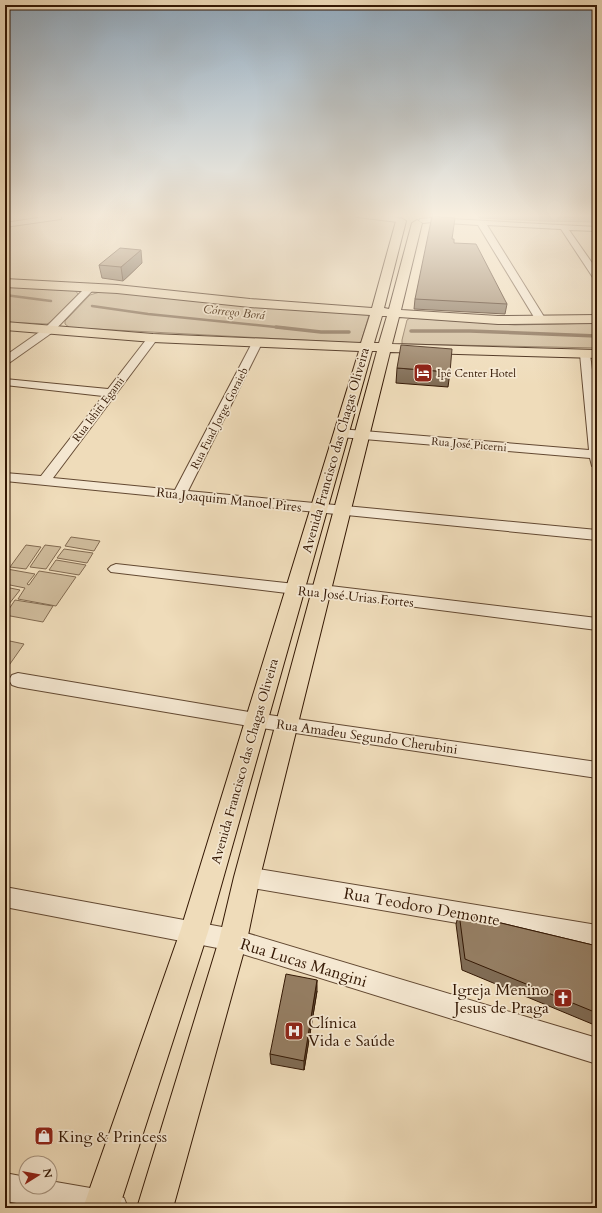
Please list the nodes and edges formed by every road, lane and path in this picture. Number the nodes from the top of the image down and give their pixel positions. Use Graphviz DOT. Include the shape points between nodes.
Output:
graph roads {
  1 [pos="392,272"];
  2 [pos="401,272"];
  3 [pos="511,272"];
  4 [pos="5,283"];
  5 [pos="90,288"];
  6 [pos="387,306"];
  7 [pos="597,319"];
  8 [pos="541,320"];
  9 [pos="5,326"];
  10 [pos="49,330"];
  11 [pos="152,338"];
  12 [pos="257,343"];
  13 [pos="375,348"];
  14 [pos="591,354"];
  15 [pos="5,360"];
  16 [pos="5,382"];
  17 [pos="593,389"];
  18 [pos="110,393"];
  19 [pos="351,434"];
  20 [pos="597,458"];
  21 [pos="5,477"];
  22 [pos="44,481"];
  23 [pos="180,493"];
  24 [pos="318,508"];
  25 [pos="344,510"];
  26 [pos="597,535"];
  27 [pos="116,569"];
  28 [pos="295,589"];
  29 [pos="322,590"];
  30 [pos="597,624"];
  31 [pos="18,680"];
  32 [pos="255,720"];
  33 [pos="287,724"];
  34 [pos="597,770"];
  35 [pos="247,877"];
  36 [pos="5,897"];
  37 [pos="194,932"];
  38 [pos="597,936"];
  39 [pos="233,940"];
  40 [pos="597,1051"];
  41 [pos="5,1187"];
  42 [pos="106,1207"];
  43 [pos="155,1208"];
  1 -- 6 [label="main road"];
  2 -- 6 [label="main road"];
  3 -- 8 [label="street"];
  4 -- 5 [label="main road"];
  5 -- 6 [label="main road" via="250,303"];
  5 -- 10 [label="street"];
  6 -- 8 [label="main road" via="498,320"];
  6 -- 13 [label="main road, Avenida Francisco das Chagas Oliveira"];
  7 -- 8 [label="main road"];
  9 -- 10 [label="main road"];
  10 -- 11 [label="main road"];
  10 -- 15 [label="street"];
  11 -- 12 [label="main road"];
  11 -- 18 [label="street, Rua Ishiti Egami"];
  12 -- 13 [label="main road"];
  12 -- 23 [label="street, Rua Fuad Jorge Goraieb"];
  13 -- 14 [label="main road"];
  13 -- 19 [label="main road, Avenida Francisco das Chagas Oliveira"];
  14 -- 17 [label="street"];
  16 -- 18 [label="street"];
  17 -- 20 [label="street"];
  18 -- 22 [label="street, Rua Ishiti Egami"];
  19 -- 20 [label="street, Rua José Picerni"];
  19 -- 24 [label="main road, Avenida Francisco das Chagas Oliveira"];
  19 -- 25 [label="main road, Avenida Francisco das Chagas Oliveira"];
  21 -- 22 [label="street, Rua Joaquim Manoel Pires"];
  22 -- 23 [label="street, Rua Joaquim Manoel Pires"];
  23 -- 24 [label="street, Rua Joaquim Manoel Pires"];
  24 -- 25 [label="street, Rua Joaquim Manoel Pires"];
  24 -- 28 [label="main road, Avenida Francisco das Chagas Oliveira"];
  25 -- 26 [label="street, Rua Joaquim Manoel Pires"];
  25 -- 29 [label="main road, Avenida Francisco das Chagas Oliveira"];
  27 -- 28 [label="street, Rua José Urias Fortes"];
  28 -- 29 [label="street, Rua José Urias Fortes"];
  28 -- 32 [label="main road, Avenida Francisco das Chagas Oliveira"];
  29 -- 30 [label="street, Rua José Urias Fortes"];
  29 -- 33 [label="main road, Avenida Francisco das Chagas Oliveira"];
  31 -- 32 [label="street, Rua Amadeu Segundo Cherubini"];
  32 -- 33 [label="street, Rua Amadeu Segundo Cherubini"];
  32 -- 37 [label="main road, Avenida Francisco das Chagas Oliveira"];
  33 -- 34 [label="street, Rua Amadeu Segundo Cherubini"];
  33 -- 35 [label="main road, Avenida Francisco das Chagas Oliveira"];
  35 -- 38 [label="street, Rua Teodoro Demonte"];
  35 -- 39 [label="main road, Avenida Francisco das Chagas Oliveira"];
  36 -- 37 [label="street, Rua Lucas Mangini"];
  37 -- 39 [label="street, Rua Lucas Mangini"];
  37 -- 42 [label="main road, Avenida Francisco das Chagas Oliveira"];
  39 -- 40 [label="street, Rua Lucas Mangini"];
  39 -- 43 [label="main road, Avenida Francisco das Chagas Oliveira"];
  41 -- 42 [label="street"];
}
